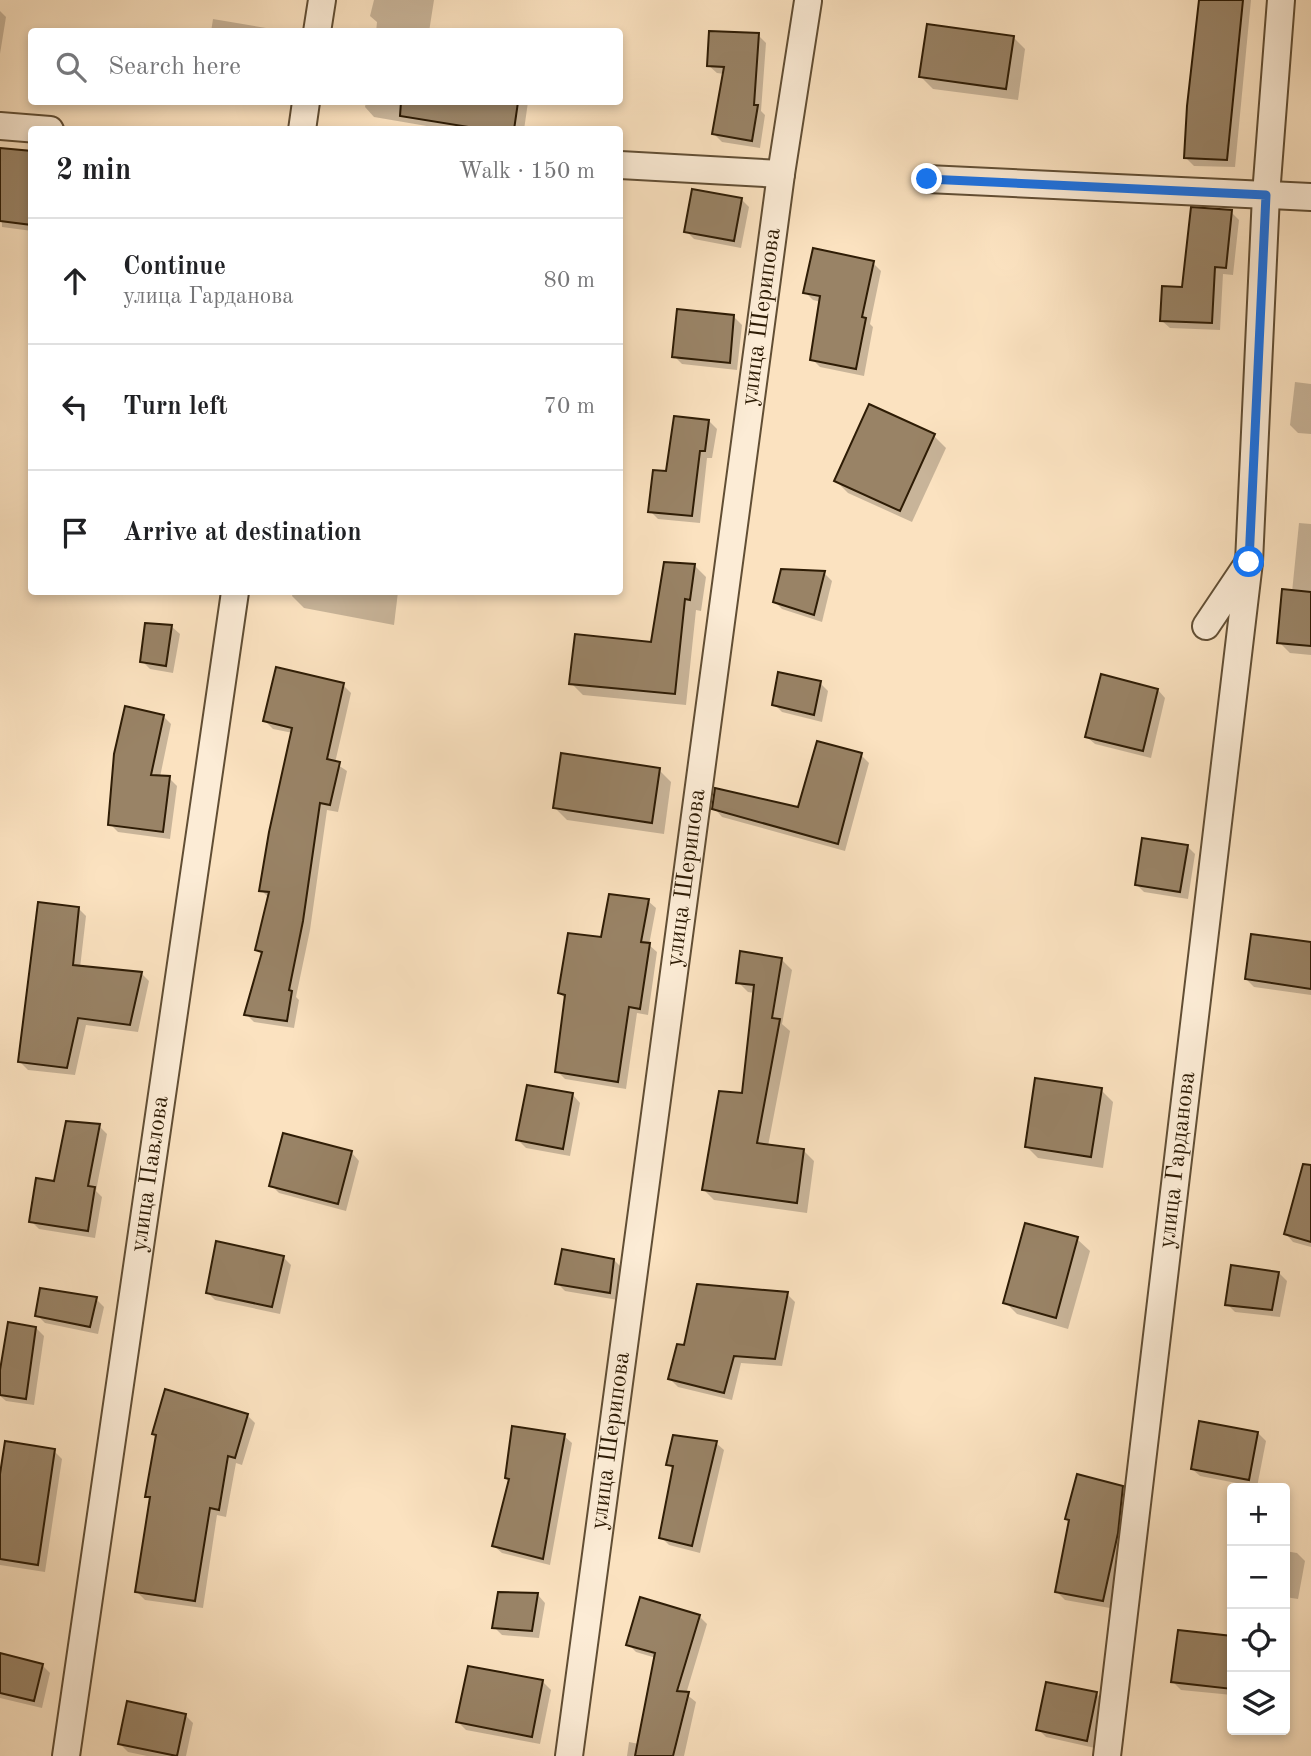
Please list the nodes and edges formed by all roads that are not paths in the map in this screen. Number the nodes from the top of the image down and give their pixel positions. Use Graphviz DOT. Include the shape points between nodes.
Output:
graph roads {
  1 [pos="322,0"];
  2 [pos="1281,0"];
  3 [pos="808,1"];
  4 [pos="318,28"];
  5 [pos="306,105"];
  6 [pos="0,126"];
  7 [pos="303,126"];
  8 [pos="28,128"];
  9 [pos="623,165"];
  10 [pos="781,174"];
  11 [pos="927,179"];
  12 [pos="1266,195"];
  13 [pos="1311,197"];
  14 [pos="1249,562"];
  15 [pos="235,595"];
  16 [pos="1206,626"];
  17 [pos="66,1756"];
  18 [pos="569,1756"];
  19 [pos="1107,1756"];
  1 -- 4 [label="street"];
  2 -- 12 [label="street, улица Гарданова"];
  3 -- 10 [label="street, улица Шерипова"];
  5 -- 7 [label="street"];
  6 -- 8 [label="street"];
  9 -- 10 [label="street"];
  10 -- 18 [label="street, улица Шерипова"];
  11 -- 12 [label="street"];
  12 -- 13 [label="street"];
  12 -- 14 [label="street, улица Гарданова"];
  14 -- 16 [label="street"];
  14 -- 19 [label="street, улица Гарданова"];
  15 -- 17 [label="street, улица Павлова"];
}
